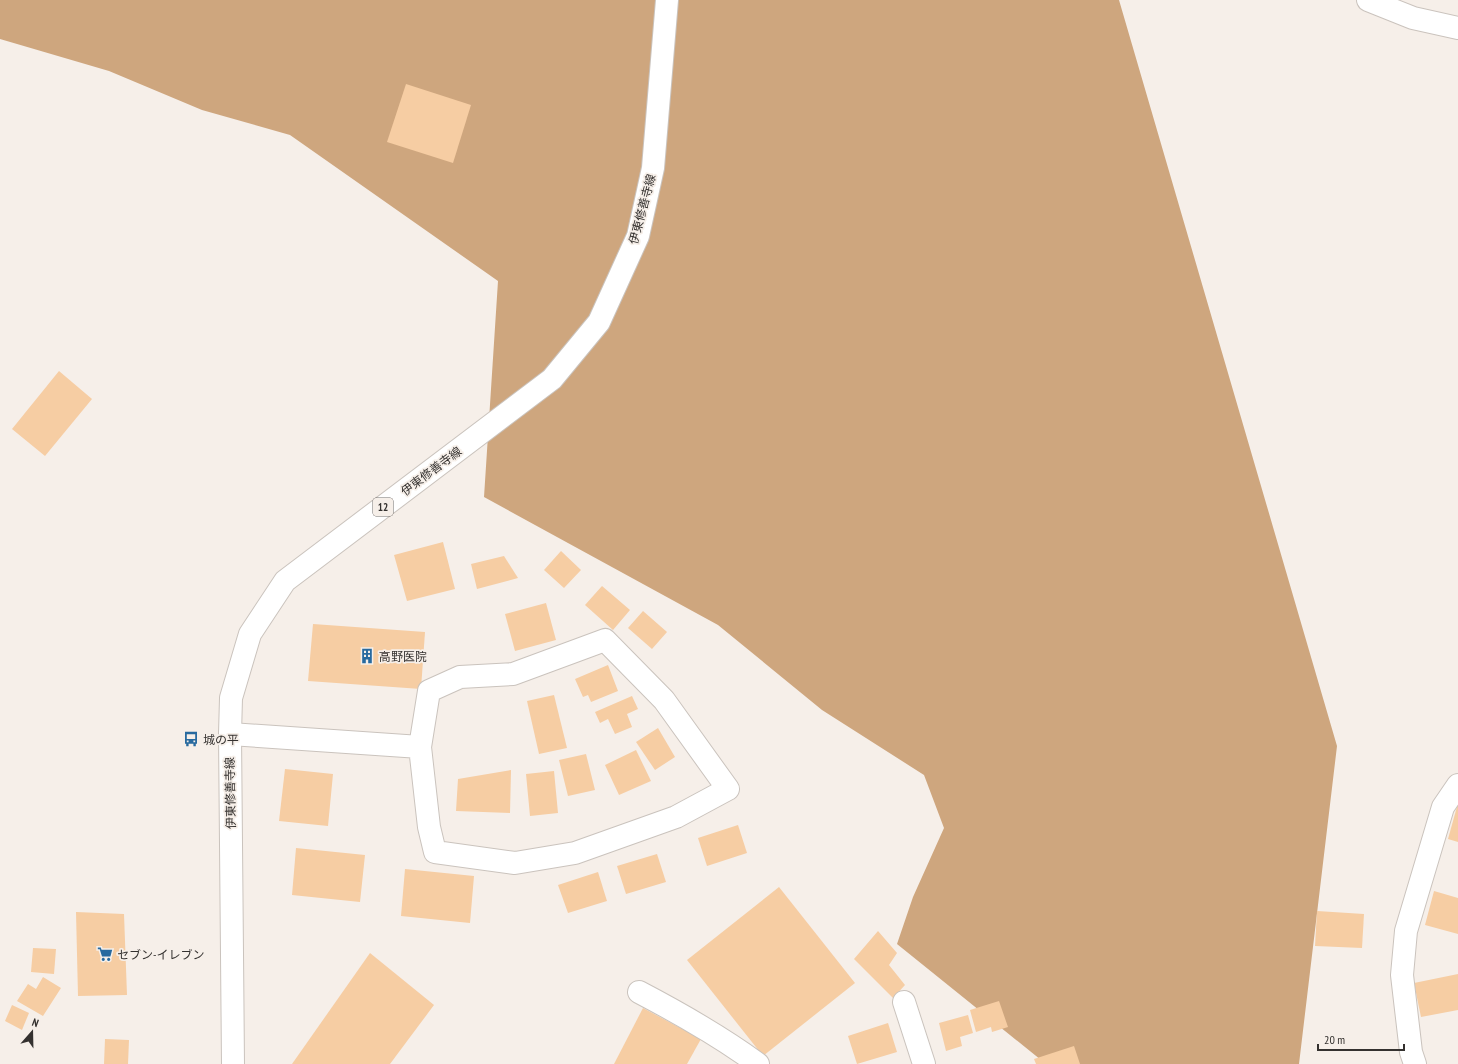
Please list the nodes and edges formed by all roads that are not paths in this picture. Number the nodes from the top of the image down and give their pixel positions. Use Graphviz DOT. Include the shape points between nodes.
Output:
graph roads {
  1 [pos="667,0"];
  2 [pos="1368,0"];
  3 [pos="1458,28"];
  4 [pos="230,734"];
  5 [pos="420,747"];
  6 [pos="1458,785"];
  7 [pos="639,992"];
  8 [pos="904,1002"];
  9 [pos="233,1064"];
  10 [pos="758,1064"];
  11 [pos="924,1064"];
  12 [pos="1415,1064"];
  1 -- 4 [label="street, 伊東修善寺線 / 12" via="653,168 638,236 599,322 552,378 285,581 250,634 231,698"];
  2 -- 3 [label="street" via="1413,18"];
  4 -- 5 [label="street"];
  4 -- 9 [label="street, 伊東修善寺線 / 12"];
  5 -- 5 [label="street" via="429,691 460,677 513,674 605,640 664,700 728,789 676,817 575,853 515,863 435,852 429,827"];
  6 -- 12 [label="street" via="1443,807 1406,931 1402,975"];
  7 -- 10 [label="street" via="694,1021"];
  8 -- 11 [label="street"];
}
